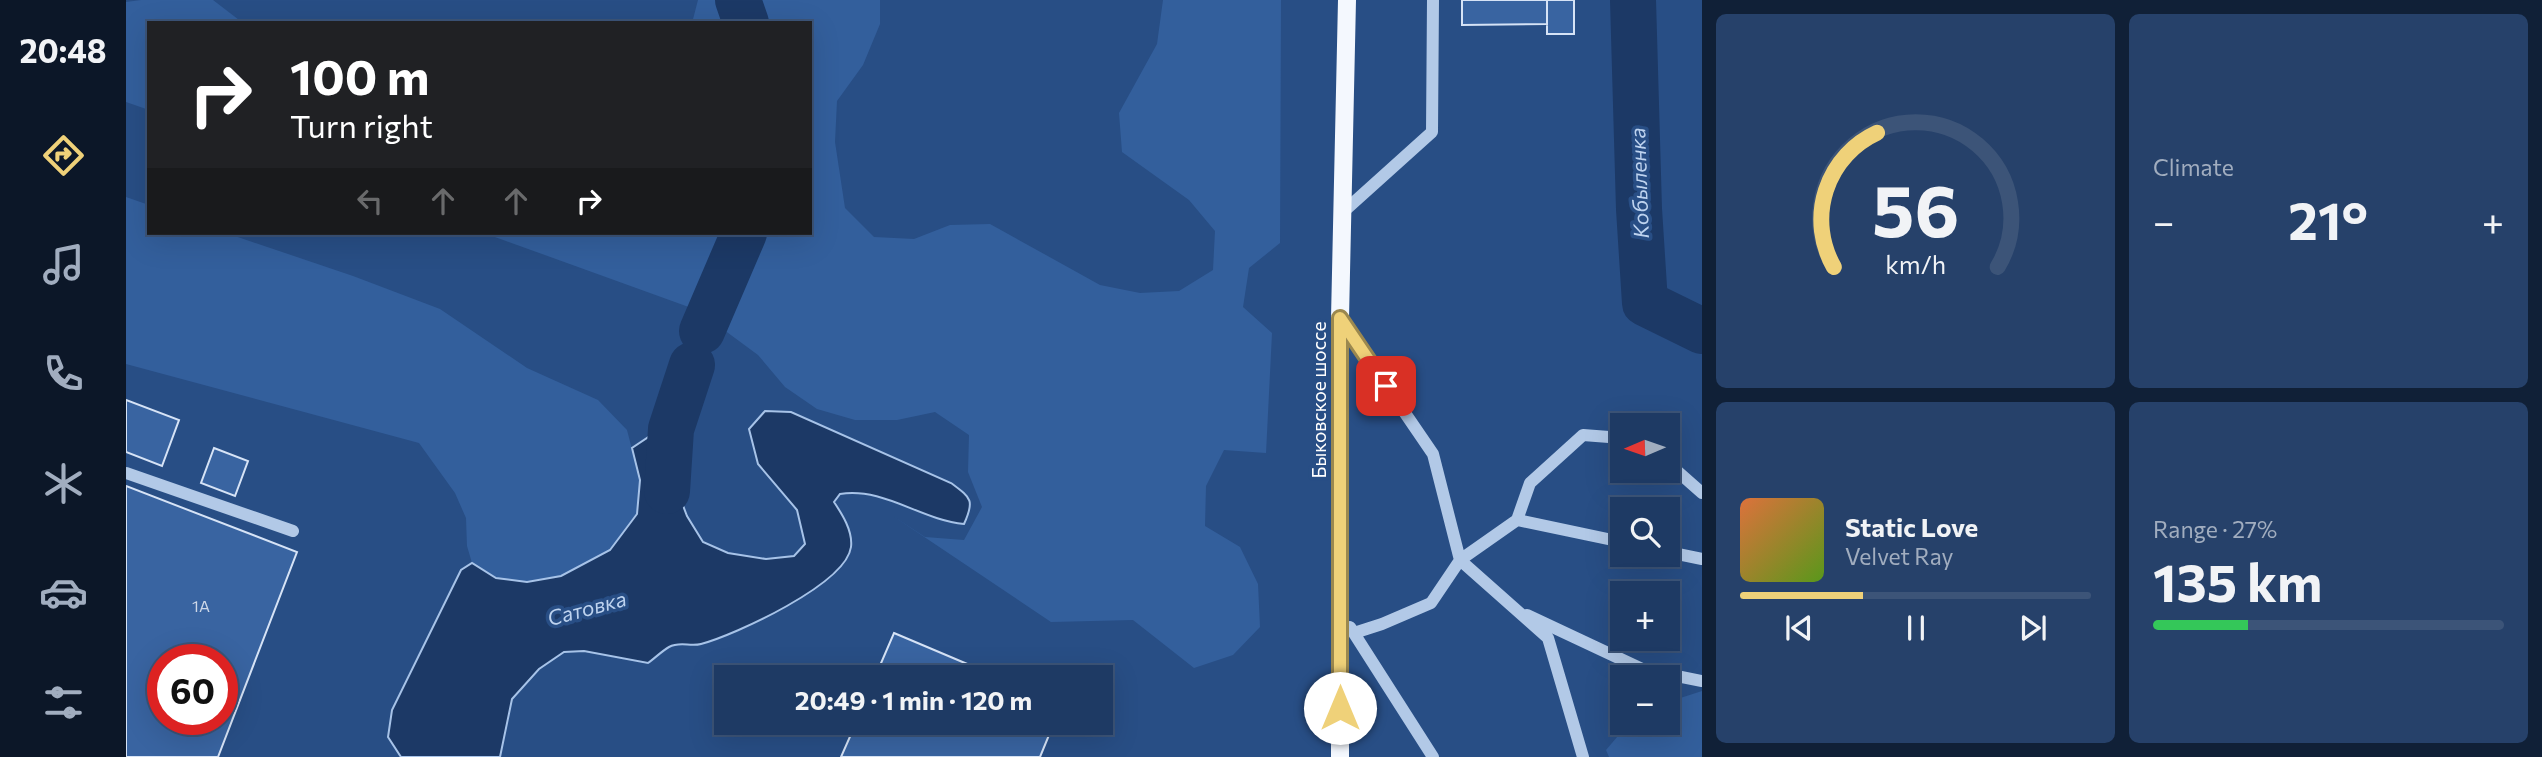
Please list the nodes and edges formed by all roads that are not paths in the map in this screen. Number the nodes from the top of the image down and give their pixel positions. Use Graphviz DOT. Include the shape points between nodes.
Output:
graph roads {
  1 [pos="1347,0"];
  2 [pos="1433,0"];
  3 [pos="1342,213"];
  4 [pos="1340,318"];
  5 [pos="1610,437"];
  6 [pos="126,473"];
  7 [pos="1680,474"];
  8 [pos="1702,493"];
  9 [pos="1517,520"];
  10 [pos="293,531"];
  11 [pos="1610,539"];
  12 [pos="1680,554"];
  13 [pos="1702,559"];
  14 [pos="1460,560"];
  15 [pos="1340,611"];
  16 [pos="1517,611"];
  17 [pos="1354,633"];
  18 [pos="1702,681"];
  19 [pos="1340,757"];
  20 [pos="1433,757"];
  21 [pos="1583,757"];
  1 -- 3 [label="main road, Быковское шоссе"];
  2 -- 3 [label="lane" via="1432,132"];
  3 -- 4 [label="main road, Быковское шоссе"];
  4 -- 14 [label="lane" via="1433,454"];
  4 -- 15 [label="main road, Быковское шоссе"];
  5 -- 9 [label="lane" via="1583,435 1530,483"];
  6 -- 10 [label="lane"];
  7 -- 8 [label="lane"];
  9 -- 11 [label="lane"];
  9 -- 14 [label="lane"];
  12 -- 13 [label="lane"];
  14 -- 16 [label="lane"];
  14 -- 17 [label="lane" via="1431,603"];
  15 -- 17 [label="lane"];
  15 -- 19 [label="main road, Быковское шоссе"];
  16 -- 18 [label="lane" via="1642,669"];
  16 -- 21 [label="lane" via="1548,638"];
  17 -- 20 [label="lane"];
}
